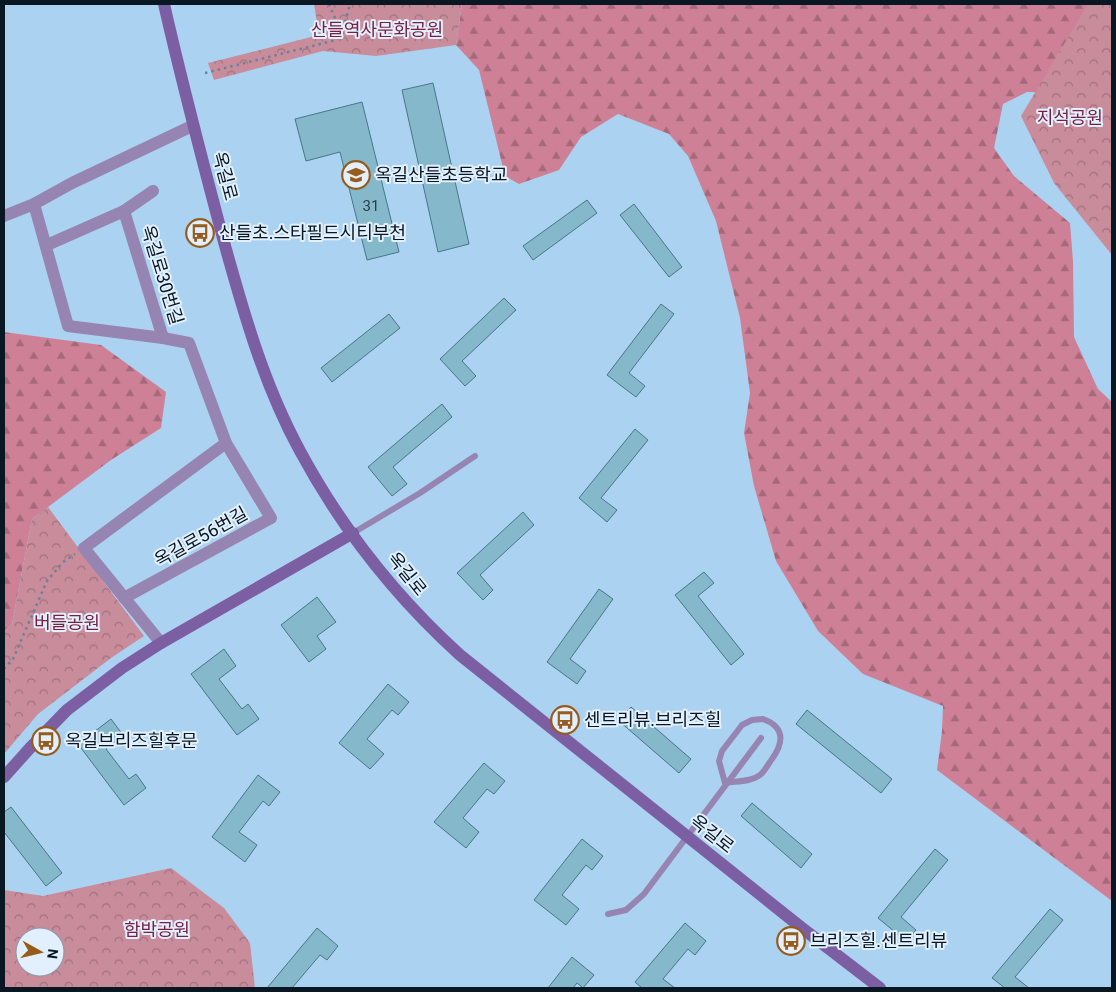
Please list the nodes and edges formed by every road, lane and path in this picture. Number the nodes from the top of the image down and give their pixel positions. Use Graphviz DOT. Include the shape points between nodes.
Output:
graph roads {
  1 [pos="164,4"];
  2 [pos="329,4"];
  3 [pos="350,4"];
  4 [pos="342,34"];
  5 [pos="205,73"];
  6 [pos="192,126"];
  7 [pos="153,191"];
  8 [pos="34,204"];
  9 [pos="124,211"];
  10 [pos="4,216"];
  11 [pos="47,245"];
  12 [pos="163,338"];
  13 [pos="226,443"];
  14 [pos="475,456"];
  15 [pos="353,533"];
  16 [pos="84,548"];
  17 [pos="124,598"];
  18 [pos="161,644"];
  19 [pos="4,669"];
  20 [pos="761,738"];
  21 [pos="4,777"];
  22 [pos="726,783"];
  23 [pos="687,836"];
  24 [pos="608,914"];
  25 [pos="880,988"];
  1 -- 6 [label="street, 옥길로"];
  2 -- 4 [label="path"];
  3 -- 4 [label="path"];
  4 -- 5 [label="path" via="327,43"];
  6 -- 8 [label="street"];
  6 -- 15 [label="street, 옥길로" via="249,332 263,369 300,450"];
  7 -- 9 [label="street"];
  8 -- 10 [label="street"];
  8 -- 11 [label="street, 옥길로30번길"];
  9 -- 11 [label="street"];
  9 -- 12 [label="street, 옥길로30번길"];
  11 -- 12 [label="street, 옥길로30번길" via="68,326"];
  12 -- 13 [label="street" via="189,343"];
  13 -- 16 [label="street"];
  13 -- 17 [label="street, 옥길로56번길" via="271,518"];
  14 -- 15 [label="lane"];
  15 -- 18 [label="street"];
  15 -- 23 [label="street, 옥길로" via="386,578 429,627 492,682"];
  16 -- 17 [label="street"];
  16 -- 19 [label="path" via="63,562 47,581 13,659"];
  17 -- 18 [label="street"];
  18 -- 21 [label="street" via="122,668 67,710"];
  20 -- 22 [label="lane"];
  22 -- 22 [label="lane" via="750,779 767,766 778,750 781,738 772,723 763,719 752,720 736,731 722,751 720,761"];
  22 -- 23 [label="lane"];
  23 -- 24 [label="lane" via="637,902 626,910"];
  23 -- 25 [label="street, 옥길로"];
}
